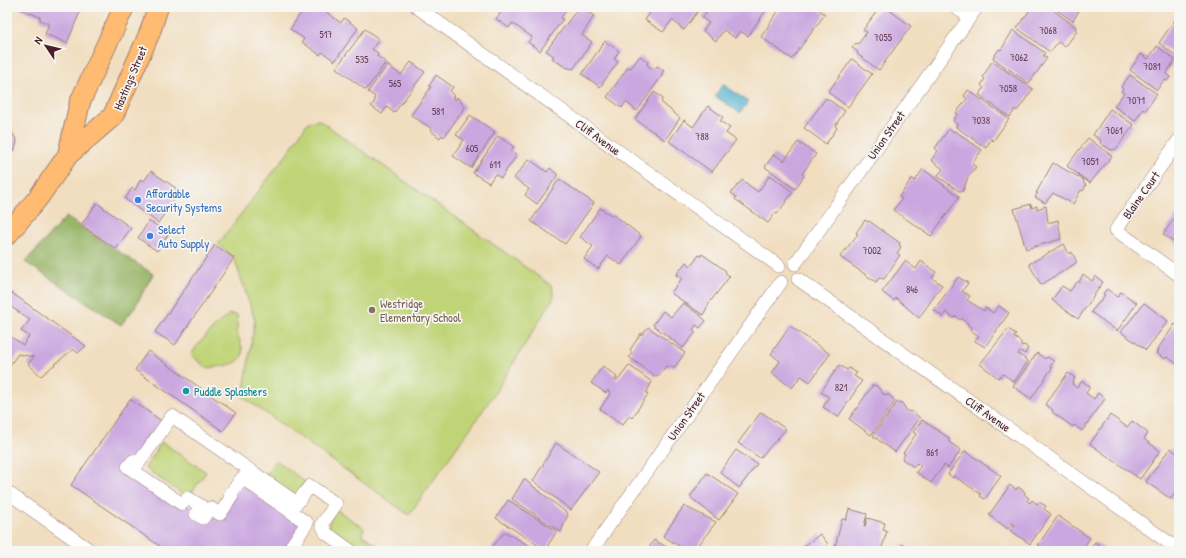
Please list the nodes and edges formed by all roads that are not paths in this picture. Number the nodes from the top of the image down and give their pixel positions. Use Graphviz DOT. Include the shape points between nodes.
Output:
graph roads {
  1 [pos="124,7"];
  2 [pos="158,7"];
  3 [pos="417,7"];
  4 [pos="954,7"];
  5 [pos="974,12"];
  6 [pos="1179,140"];
  7 [pos="68,155"];
  8 [pos="7,235"];
  9 [pos="795,264"];
  10 [pos="779,266"];
  11 [pos="1179,275"];
  12 [pos="798,279"];
  13 [pos="782,282"];
  14 [pos="7,492"];
  15 [pos="1175,549"];
  16 [pos="91,551"];
  17 [pos="288,551"];
  18 [pos="351,551"];
  19 [pos="592,551"];
  1 -- 7 [label="main road, Hastings Street" via="80,102"];
  2 -- 7 [label="main road, Hastings Street" via="150,32 113,116"];
  3 -- 10 [label="street, Cliff Avenue"];
  4 -- 5 [label="street"];
  5 -- 9 [label="street, Union Street"];
  6 -- 11 [label="street, Blaine Court" via="1116,230"];
  7 -- 8 [label="main road, Hastings Street" via="38,198"];
  9 -- 10 [label="street" via="785,262"];
  9 -- 12 [label="street"];
  10 -- 13 [label="street" via="777,276"];
  12 -- 13 [label="street" via="789,284"];
  12 -- 15 [label="street, Cliff Avenue"];
  13 -- 19 [label="street, Union Street"];
  14 -- 16 [label="street"];
  17 -- 18 [label="street" via="308,523 242,478 220,514 210,508 203,518 196,514 201,506 188,498 182,504 128,467 133,460 138,464 172,416 297,503 310,486 336,504 322,524 326,533"];
}
